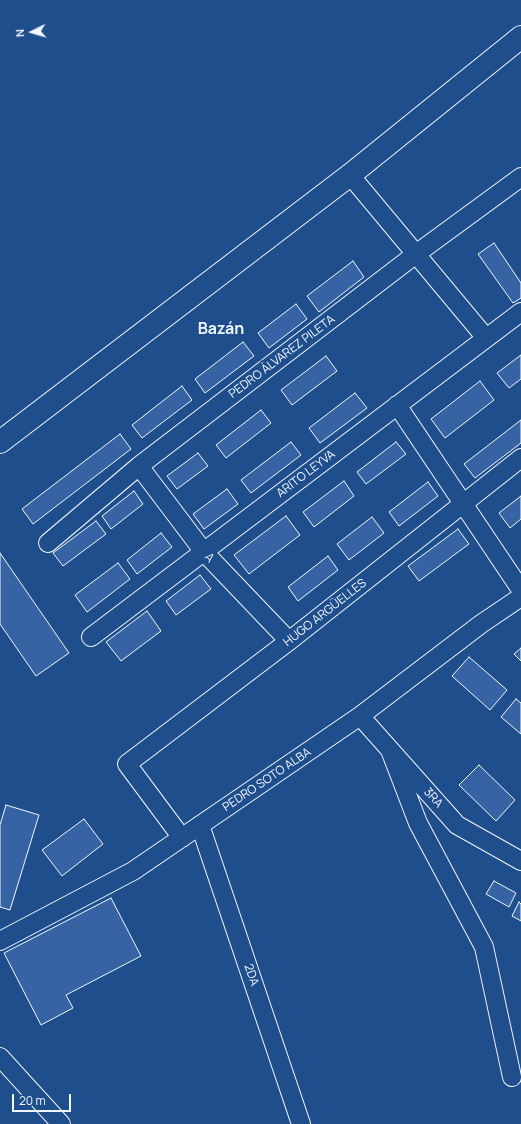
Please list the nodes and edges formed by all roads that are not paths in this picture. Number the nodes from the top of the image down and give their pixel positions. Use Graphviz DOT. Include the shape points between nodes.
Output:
graph roads {
  1 [pos="521,37"];
  2 [pos="350,174"];
  3 [pos="521,177"];
  4 [pos="416,254"];
  5 [pos="521,312"];
  6 [pos="486,338"];
  7 [pos="397,405"];
  8 [pos="0,442"];
  9 [pos="521,458"];
  10 [pos="139,466"];
  11 [pos="463,504"];
  12 [pos="48,543"];
  13 [pos="204,552"];
  14 [pos="521,590"];
  15 [pos="521,597"];
  16 [pos="92,637"];
  17 [pos="289,642"];
  18 [pos="360,716"];
  19 [pos="390,750"];
  20 [pos="200,826"];
  21 [pos="182,838"];
  22 [pos="521,861"];
  23 [pos="0,941"];
  24 [pos="0,1057"];
  25 [pos="512,1077"];
  26 [pos="61,1124"];
  27 [pos="301,1124"];
  1 -- 2 [label="main road"];
  2 -- 4 [label="street"];
  2 -- 8 [label="main road"];
  3 -- 4 [label="street, PEDRO ÁLVAREZ PILETA"];
  4 -- 6 [label="street"];
  4 -- 10 [label="street, PEDRO ÁLVAREZ PILETA"];
  5 -- 6 [label="street, ARITO LEYVA"];
  6 -- 7 [label="street, ARITO LEYVA"];
  7 -- 11 [label="street"];
  7 -- 13 [label="street, ARITO LEYVA"];
  9 -- 11 [label="street, HUGO ARGÜELLES"];
  10 -- 12 [label="street, PEDRO ÁLVAREZ PILETA"];
  10 -- 13 [label="street, A"];
  11 -- 14 [label="street"];
  11 -- 17 [label="street, HUGO ARGÜELLES"];
  13 -- 16 [label="street, ARITO LEYVA"];
  13 -- 17 [label="street, A"];
  15 -- 18 [label="street, PEDRO SOTO ALBA" via="481,624"];
  17 -- 21 [label="street, HUGO ARGÜELLES" via="126,764"];
  18 -- 19 [label="street, 3RA"];
  18 -- 20 [label="street, PEDRO SOTO ALBA"];
  19 -- 22 [label="street, 3RA" via="457,825"];
  19 -- 25 [label="street" via="418,823 484,947"];
  20 -- 21 [label="street, PEDRO SOTO ALBA"];
  20 -- 27 [label="street, 2DA"];
  21 -- 23 [label="street, PEDRO SOTO ALBA" via="133,871"];
  24 -- 26 [label="street"];
}
